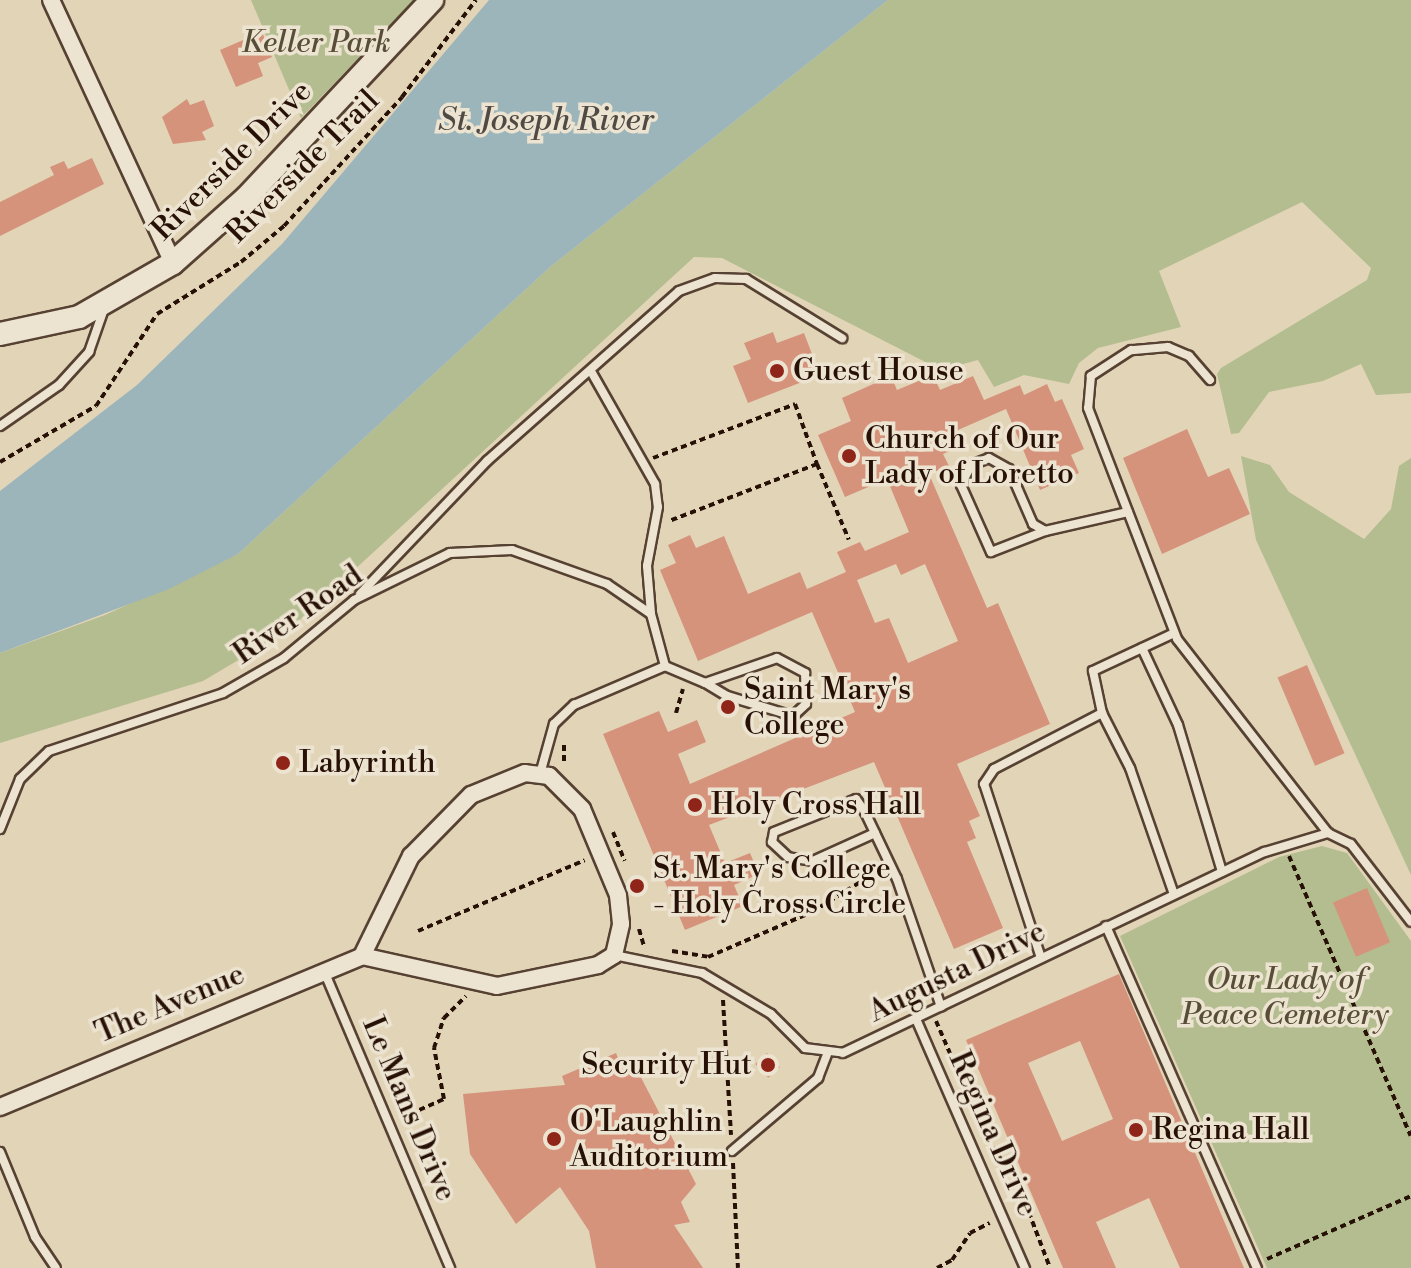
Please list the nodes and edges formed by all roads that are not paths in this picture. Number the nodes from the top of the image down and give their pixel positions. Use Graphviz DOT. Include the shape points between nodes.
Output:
graph roads {
  1 [pos="51,0"];
  2 [pos="432,0"];
  3 [pos="173,263"];
  4 [pos="105,306"];
  5 [pos="0,334"];
  6 [pos="842,338"];
  7 [pos="592,373"];
  8 [pos="1210,380"];
  9 [pos="0,426"];
  10 [pos="1128,512"];
  11 [pos="1045,531"];
  12 [pos="354,600"];
  13 [pos="651,614"];
  14 [pos="1174,633"];
  15 [pos="1142,648"];
  16 [pos="665,666"];
  17 [pos="705,683"];
  18 [pos="1102,713"];
  19 [pos="540,775"];
  20 [pos="0,829"];
  21 [pos="875,833"];
  22 [pos="1328,833"];
  23 [pos="1222,872"];
  24 [pos="1174,894"];
  25 [pos="1411,922"];
  26 [pos="1106,926"];
  27 [pos="614,955"];
  28 [pos="362,956"];
  29 [pos="1041,958"];
  30 [pos="323,970"];
  31 [pos="941,1007"];
  32 [pos="916,1019"];
  33 [pos="827,1055"];
  34 [pos="0,1107"];
  35 [pos="732,1151"];
  36 [pos="0,1152"];
  37 [pos="1256,1266"];
  38 [pos="56,1268"];
  39 [pos="450,1268"];
  40 [pos="1025,1268"];
  1 -- 3 [label="street"];
  2 -- 3 [label="street, Riverside Drive" via="246,198"];
  3 -- 4 [label="street, Riverside Drive"];
  4 -- 5 [label="street, Riverside Drive"];
  4 -- 9 [label="lane" via="89,352 59,385"];
  6 -- 7 [label="lane" via="746,279 715,278 663,303"];
  7 -- 12 [label="lane" via="487,461"];
  7 -- 13 [label="lane" via="655,484 656,525 647,566"];
  8 -- 10 [label="lane" via="1189,356 1168,347 1131,350 1091,376 1088,408"];
  10 -- 11 [label="lane"];
  10 -- 14 [label="lane"];
  11 -- 11 [label="lane" via="991,552 961,485 971,465 989,458 1009,469 1033,524"];
  12 -- 13 [label="lane, River Road" via="450,553 500,549 569,567"];
  12 -- 20 [label="lane, River Road" via="284,658 223,693 49,751 20,779"];
  13 -- 16 [label="lane"];
  14 -- 15 [label="lane"];
  14 -- 22 [label="lane"];
  15 -- 18 [label="lane" via="1093,671"];
  15 -- 23 [label="lane" via="1178,725"];
  16 -- 17 [label="lane"];
  16 -- 19 [label="lane" via="562,715"];
  17 -- 17 [label="lane" via="784,715 806,704 805,673 789,659"];
  18 -- 24 [label="lane" via="1130,768"];
  18 -- 29 [label="lane" via="994,769 984,784"];
  19 -- 27 [label="street" via="574,799 602,853 618,895 621,924"];
  19 -- 28 [label="street" via="502,779 443,818 411,856"];
  21 -- 21 [label="lane" via="856,799 774,832 772,842 788,857 813,861"];
  21 -- 31 [label="lane"];
  22 -- 23 [label="lane, Augusta Drive" via="1284,844"];
  22 -- 25 [label="lane" via="1351,844"];
  23 -- 24 [label="lane, Augusta Drive"];
  24 -- 26 [label="lane, Augusta Drive"];
  26 -- 29 [label="lane, Augusta Drive"];
  26 -- 37 [label="lane"];
  27 -- 28 [label="street" via="530,984 465,983"];
  27 -- 33 [label="lane" via="702,973 771,1014 805,1048"];
  28 -- 30 [label="street, The Avenue"];
  29 -- 31 [label="lane, Augusta Drive"];
  30 -- 34 [label="street, The Avenue"];
  30 -- 39 [label="lane, Le Mans Drive"];
  31 -- 32 [label="lane, Augusta Drive"];
  32 -- 33 [label="lane, Augusta Drive"];
  32 -- 40 [label="lane, Regina Drive"];
  33 -- 35 [label="lane" via="818,1078"];
  36 -- 38 [label="lane" via="35,1237"];
}
